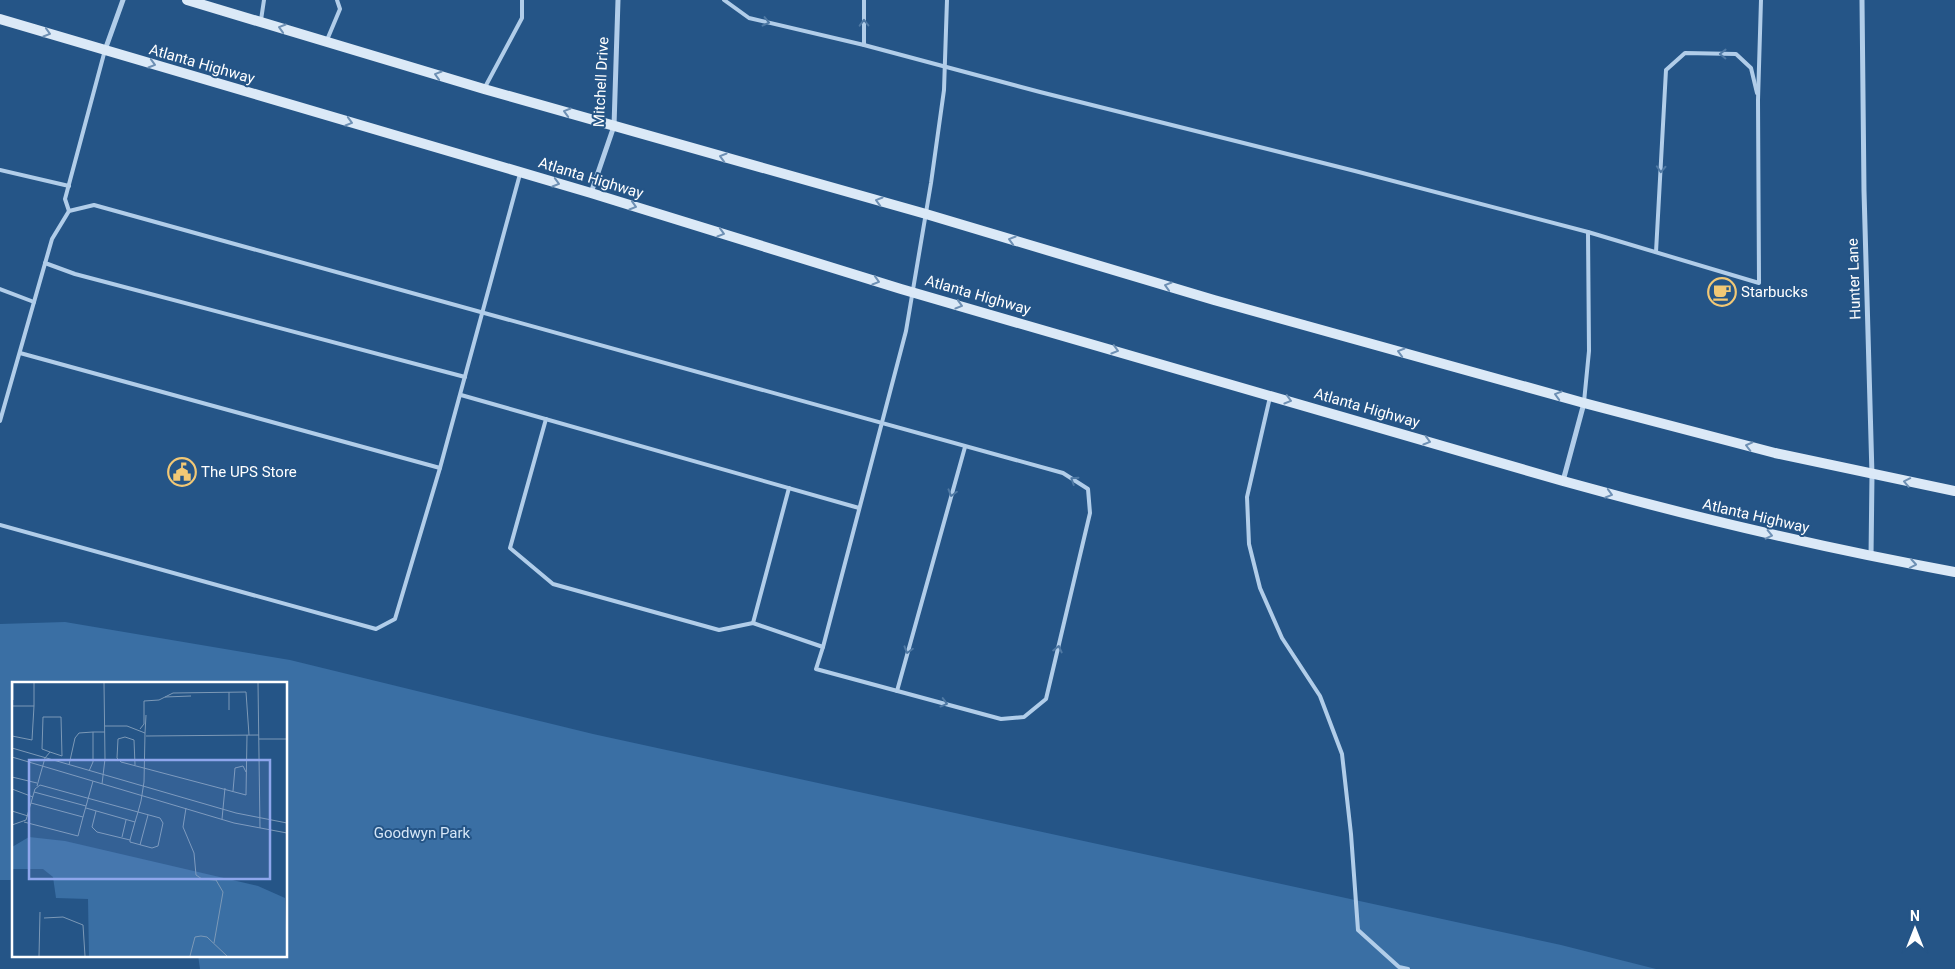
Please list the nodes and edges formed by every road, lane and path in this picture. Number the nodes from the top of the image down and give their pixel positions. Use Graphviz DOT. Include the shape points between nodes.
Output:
graph roads {
  1 [pos="123,0"];
  2 [pos="187,0"];
  3 [pos="264,0"];
  4 [pos="338,0"];
  5 [pos="522,0"];
  6 [pos="618,0"];
  7 [pos="724,0"];
  8 [pos="864,0"];
  9 [pos="947,0"];
  10 [pos="1761,0"];
  11 [pos="1862,0"];
  12 [pos="0,19"];
  13 [pos="260,22"];
  14 [pos="326,42"];
  15 [pos="864,45"];
  16 [pos="105,50"];
  17 [pos="946,67"];
  18 [pos="484,88"];
  19 [pos="1758,100"];
  20 [pos="614,126"];
  21 [pos="0,170"];
  22 [pos="520,172"];
  23 [pos="69,186"];
  24 [pos="591,193"];
  25 [pos="69,212"];
  26 [pos="926,214"];
  27 [pos="1588,232"];
  28 [pos="1656,252"];
  29 [pos="45,263"];
  30 [pos="0,289"];
  31 [pos="912,292"];
  32 [pos="34,302"];
  33 [pos="483,313"];
  34 [pos="20,353"];
  35 [pos="465,377"];
  36 [pos="460,395"];
  37 [pos="1270,395"];
  38 [pos="1584,403"];
  39 [pos="546,419"];
  40 [pos="0,421"];
  41 [pos="881,424"];
  42 [pos="965,446"];
  43 [pos="440,468"];
  44 [pos="1872,475"];
  45 [pos="1562,481"];
  46 [pos="790,488"];
  47 [pos="1955,491"];
  48 [pos="859,508"];
  49 [pos="0,525"];
  50 [pos="1871,557"];
  51 [pos="1955,572"];
  52 [pos="753,623"];
  53 [pos="822,646"];
  54 [pos="897,691"];
  55 [pos="1408,969"];
  1 -- 16 [label="street"];
  2 -- 13 [label="main road"];
  3 -- 13 [label="lane"];
  4 -- 14 [label="lane" via="340,10"];
  5 -- 18 [label="lane" via="522,18"];
  6 -- 20 [label="street, Mitchell Drive"];
  7 -- 15 [label="lane, one-way" via="749,18"];
  15 -- 8 [label="lane, one-way"];
  9 -- 17 [label="lane"];
  10 -- 19 [label="lane"];
  11 -- 44 [label="street, Hunter Lane"];
  12 -- 16 [label="main road, Atlanta Highway, one-way"];
  14 -- 13 [label="main road, one-way"];
  18 -- 14 [label="main road, one-way"];
  15 -- 17 [label="lane"];
  16 -- 22 [label="main road, Atlanta Highway, one-way"];
  16 -- 23 [label="lane"];
  17 -- 26 [label="lane"];
  17 -- 27 [label="lane"];
  20 -- 18 [label="main road, one-way"];
  19 -- 28 [label="lane" via="1760,283"];
  19 -- 28 [label="lane, one-way" via="1751,68 1736,54 1685,54 1666,70"];
  20 -- 24 [label="street, Mitchell Drive"];
  26 -- 20 [label="main road, one-way"];
  21 -- 23 [label="lane"];
  22 -- 24 [label="main road, Atlanta Highway, one-way"];
  22 -- 33 [label="lane"];
  23 -- 25 [label="lane" via="65,199"];
  24 -- 31 [label="main road, Atlanta Highway, one-way"];
  25 -- 29 [label="lane" via="52,239"];
  25 -- 33 [label="lane" via="94,205"];
  26 -- 31 [label="lane"];
  38 -- 26 [label="main road, one-way" via="1214,300"];
  27 -- 28 [label="lane"];
  27 -- 38 [label="lane" via="1588,351"];
  29 -- 32 [label="lane"];
  29 -- 35 [label="lane" via="84,277"];
  30 -- 32 [label="lane"];
  31 -- 37 [label="main road, Atlanta Highway, one-way"];
  31 -- 41 [label="lane" via="906,332"];
  32 -- 34 [label="lane"];
  33 -- 35 [label="lane"];
  33 -- 41 [label="lane"];
  34 -- 40 [label="lane"];
  34 -- 43 [label="lane"];
  35 -- 36 [label="lane"];
  36 -- 39 [label="lane"];
  36 -- 43 [label="lane"];
  37 -- 45 [label="main road, Atlanta Highway, one-way"];
  37 -- 55 [label="lane" via="1247,497 1249,544 1260,588 1278,630 1320,696 1342,754 1358,930 1399,968"];
  44 -- 38 [label="main road, one-way"];
  38 -- 45 [label="street"];
  39 -- 46 [label="lane"];
  39 -- 52 [label="lane" via="510,548 553,584 719,630"];
  41 -- 42 [label="lane"];
  41 -- 48 [label="lane"];
  42 -- 54 [label="lane, one-way"];
  54 -- 42 [label="lane, one-way" via="1001,719 1024,717 1046,699 1090,513 1088,489 1063,473"];
  43 -- 49 [label="lane" via="395,619 376,629"];
  47 -- 44 [label="main road, one-way"];
  44 -- 50 [label="street, Hunter Lane"];
  45 -- 50 [label="main road, Atlanta Highway, one-way" via="1664,509"];
  46 -- 48 [label="lane"];
  46 -- 52 [label="lane"];
  48 -- 53 [label="lane"];
  50 -- 51 [label="main road, Atlanta Highway, one-way"];
  52 -- 53 [label="lane"];
  53 -- 54 [label="lane" via="816,669"];
}
